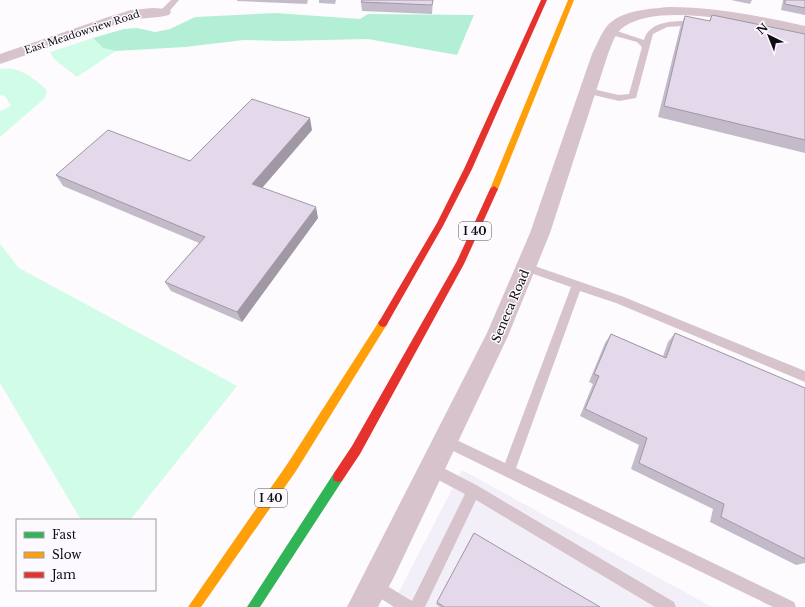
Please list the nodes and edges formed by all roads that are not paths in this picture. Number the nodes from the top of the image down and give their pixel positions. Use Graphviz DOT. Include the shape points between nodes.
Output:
graph roads {
  1 [pos="175,0"];
  2 [pos="544,0"];
  3 [pos="572,0"];
  4 [pos="164,12"];
  5 [pos="708,24"];
  6 [pos="805,30"];
  7 [pos="611,32"];
  8 [pos="646,47"];
  9 [pos="0,59"];
  10 [pos="588,91"];
  11 [pos="526,267"];
  12 [pos="577,285"];
  13 [pos="805,377"];
  14 [pos="446,441"];
  15 [pos="432,469"];
  16 [pos="508,471"];
  17 [pos="473,491"];
  18 [pos="374,586"];
  19 [pos="194,607"];
  20 [pos="253,607"];
  21 [pos="362,607"];
  22 [pos="407,607"];
  23 [pos="417,607"];
  24 [pos="670,607"];
  25 [pos="789,607"];
  1 -- 4 [label="lane"];
  2 -- 19 [label="highway, I 40" via="502,97 440,223 384,323 266,506"];
  3 -- 20 [label="highway, I 40" via="501,174 461,262 356,450"];
  4 -- 9 [label="street, East Meadowview Road" via="150,11 132,15"];
  5 -- 8 [label="lane" via="678,23 659,27 651,32"];
  6 -- 7 [label="street, Seneca Road" via="711,10 675,9 630,11"];
  7 -- 8 [label="lane" via="640,40"];
  7 -- 10 [label="street, Seneca Road" via="600,54"];
  8 -- 10 [label="lane" via="633,96 619,98"];
  10 -- 11 [label="street, Seneca Road"];
  11 -- 12 [label="lane"];
  11 -- 14 [label="street, Seneca Road" via="497,336"];
  12 -- 13 [label="lane" via="620,300"];
  12 -- 16 [label="lane"];
  14 -- 15 [label="street, Seneca Road"];
  14 -- 16 [label="lane"];
  15 -- 17 [label="lane"];
  15 -- 18 [label="street, Seneca Road"];
  16 -- 25 [label="lane"];
  17 -- 23 [label="lane"];
  17 -- 24 [label="lane"];
  18 -- 21 [label="street, Seneca Road"];
  18 -- 22 [label="lane"];
}
